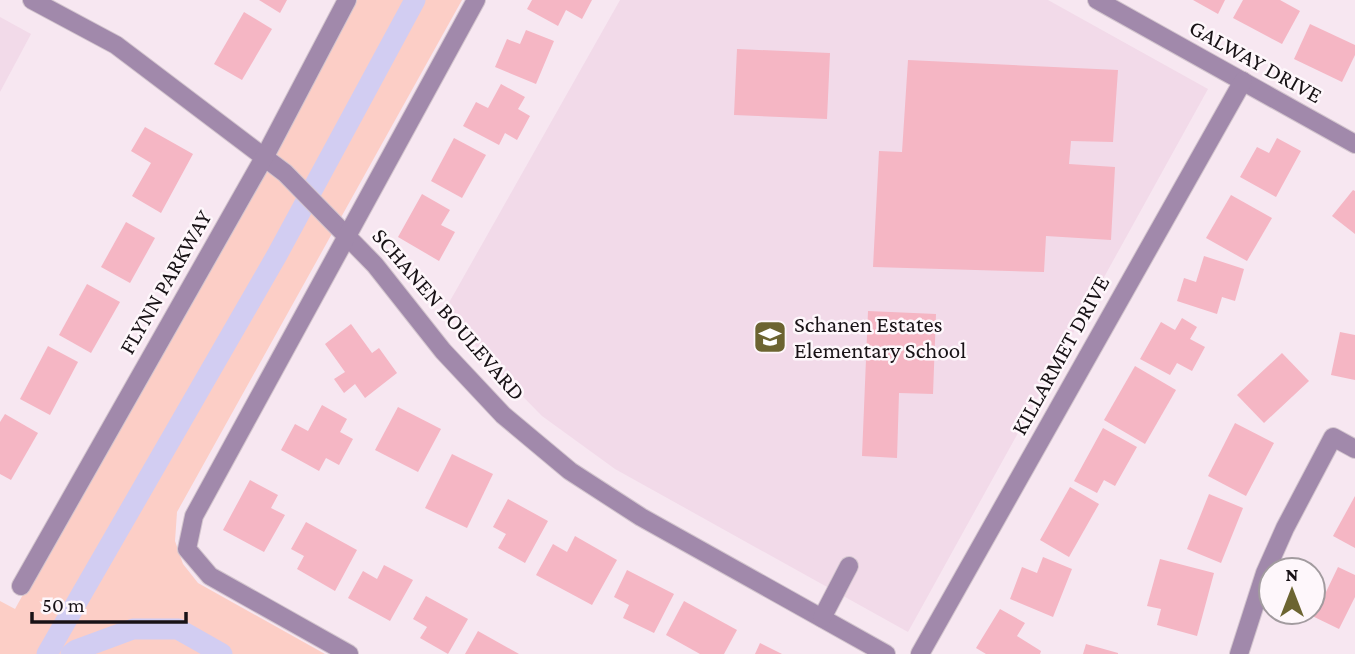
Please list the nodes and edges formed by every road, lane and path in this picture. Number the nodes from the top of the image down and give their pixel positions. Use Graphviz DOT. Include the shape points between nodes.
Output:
graph roads {
  1 [pos="32,0"];
  2 [pos="348,0"];
  3 [pos="476,0"];
  4 [pos="1097,0"];
  5 [pos="1243,81"];
  6 [pos="1355,144"];
  7 [pos="265,156"];
  8 [pos="346,235"];
  9 [pos="1355,449"];
  10 [pos="849,566"];
  11 [pos="21,586"];
  12 [pos="822,618"];
  13 [pos="349,654"];
  14 [pos="886,654"];
  15 [pos="920,654"];
  16 [pos="1239,654"];
  1 -- 7 [label="street, SCHANEN BOULEVARD" via="116,46"];
  2 -- 7 [label="street, FLYNN PARKWAY"];
  3 -- 8 [label="street"];
  4 -- 5 [label="street, GALWAY DRIVE"];
  5 -- 6 [label="street, GALWAY DRIVE"];
  5 -- 15 [label="street, KILLARMET DRIVE"];
  7 -- 8 [label="street, SCHANEN BOULEVARD"];
  7 -- 11 [label="street, FLYNN PARKWAY"];
  8 -- 12 [label="street, SCHANEN BOULEVARD" via="503,415 570,471 641,517"];
  8 -- 13 [label="street" via="194,516 187,550 210,576"];
  9 -- 16 [label="street" via="1333,437 1265,573"];
  10 -- 12 [label="street"];
  12 -- 14 [label="street, SCHANEN BOULEVARD"];
}
